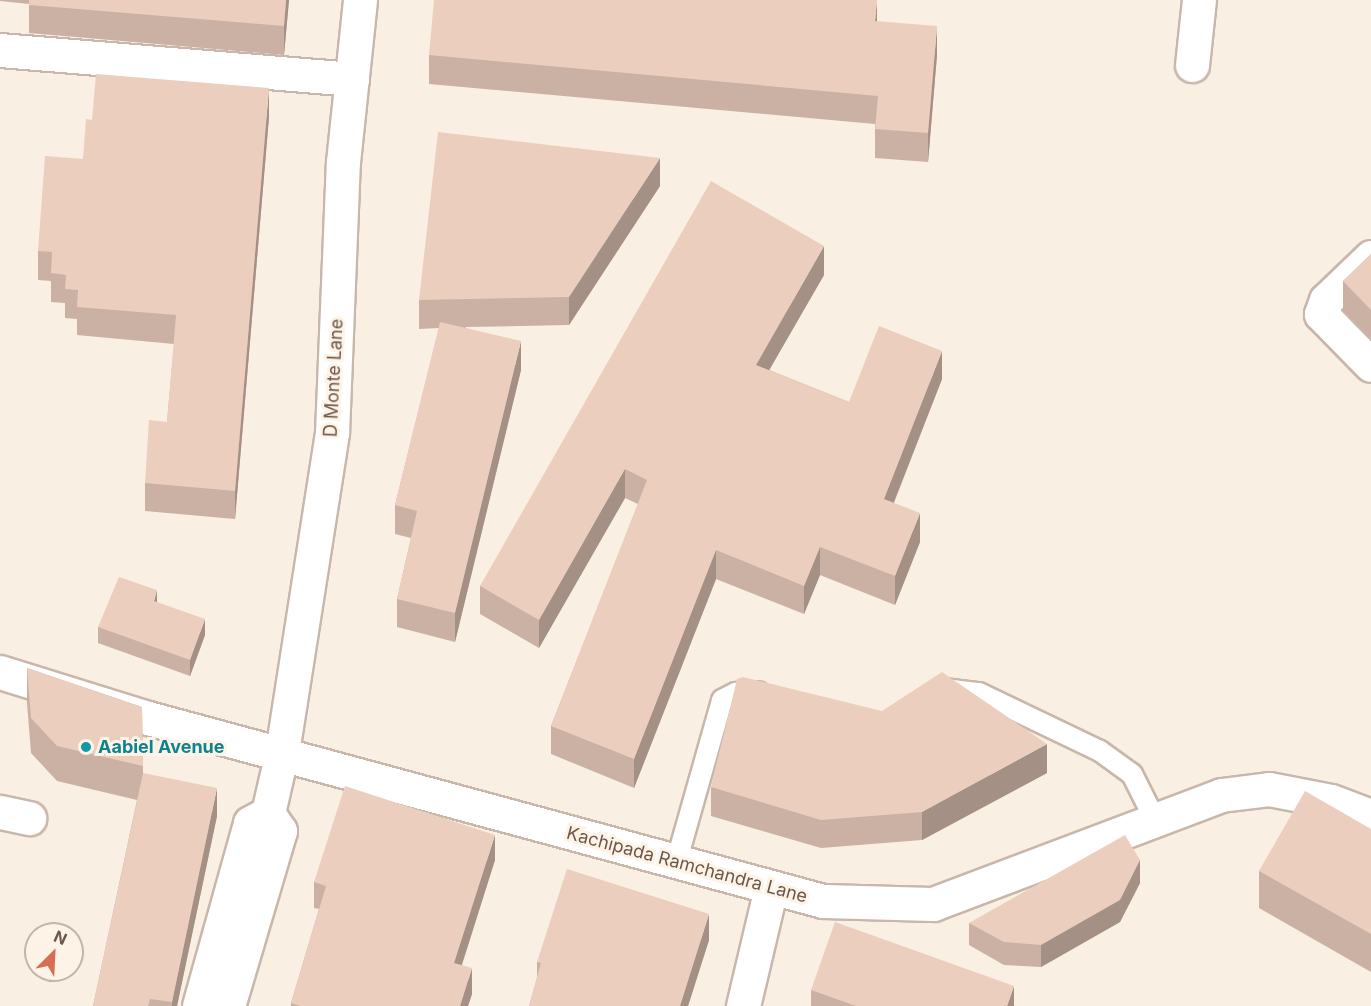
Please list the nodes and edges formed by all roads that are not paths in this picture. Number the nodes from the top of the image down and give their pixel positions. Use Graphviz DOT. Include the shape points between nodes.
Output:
graph roads {
  1 [pos="360,0"];
  2 [pos="1199,0"];
  3 [pos="0,50"];
  4 [pos="1192,65"];
  5 [pos="352,79"];
  6 [pos="1371,257"];
  7 [pos="1371,365"];
  8 [pos="0,672"];
  9 [pos="927,693"];
  10 [pos="774,696"];
  11 [pos="282,752"];
  12 [pos="268,813"];
  13 [pos="1371,816"];
  14 [pos="1154,818"];
  15 [pos="676,863"];
  16 [pos="771,888"];
  17 [pos="199,1006"];
  18 [pos="228,1006"];
  19 [pos="743,1006"];
  1 -- 5 [label="street, D Monte Lane"];
  2 -- 4 [label="street"];
  3 -- 5 [label="street"];
  5 -- 11 [label="street, D Monte Lane" via="343,162 332,433"];
  6 -- 7 [label="street" via="1326,300 1321,314"];
  8 -- 11 [label="street, Kachipada Ramchandra Lane" via="148,718"];
  9 -- 14 [label="lane" via="938,688 980,693 1101,751 1132,774"];
  10 -- 15 [label="lane" via="751,690 722,700"];
  11 -- 12 [label="street, D Monte Lane"];
  11 -- 15 [label="street, Kachipada Ramchandra Lane"];
  12 -- 17 [label="street" via="250,823"];
  12 -- 18 [label="street" via="280,831"];
  13 -- 14 [label="street, Kachipada Ramchandra Lane" via="1331,801 1269,789 1221,795"];
  14 -- 16 [label="street, Kachipada Ramchandra Lane" via="933,904 823,901"];
  15 -- 16 [label="street, Kachipada Ramchandra Lane"];
  16 -- 19 [label="street"];
}
